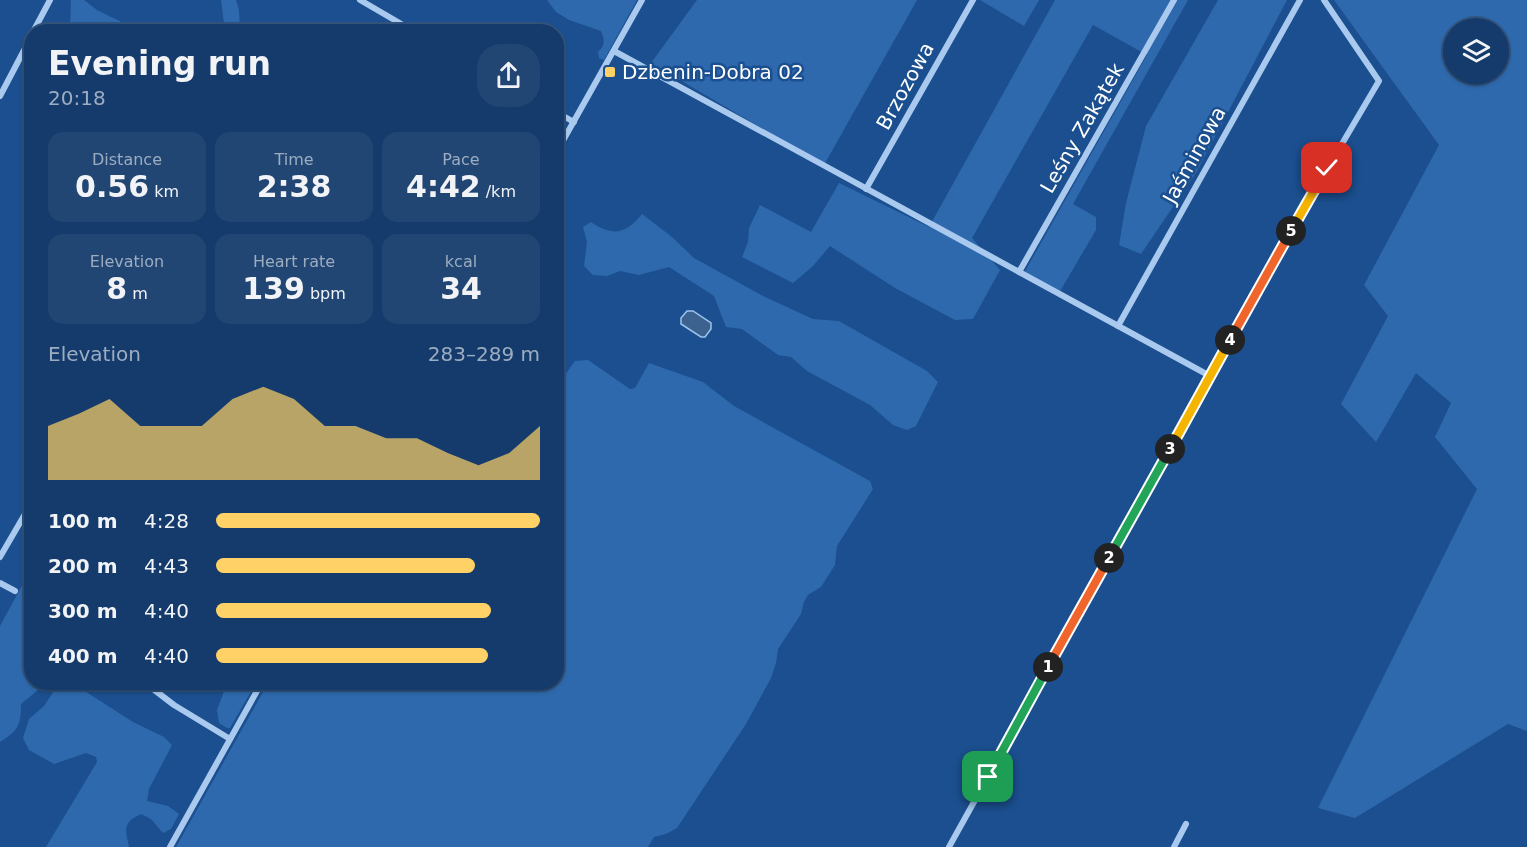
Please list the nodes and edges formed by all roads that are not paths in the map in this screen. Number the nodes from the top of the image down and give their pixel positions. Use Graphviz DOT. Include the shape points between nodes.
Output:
graph roads {
  1 [pos="50,0"];
  2 [pos="360,0"];
  3 [pos="642,0"];
  4 [pos="973,0"];
  5 [pos="1174,0"];
  6 [pos="1300,0"];
  7 [pos="1323,0"];
  8 [pos="37,24"];
  9 [pos="401,24"];
  10 [pos="24,49"];
  11 [pos="614,51"];
  12 [pos="0,96"];
  13 [pos="564,116"];
  14 [pos="574,122"];
  15 [pos="564,139"];
  16 [pos="866,189"];
  17 [pos="1018,272"];
  18 [pos="1118,326"];
  19 [pos="1210,376"];
  20 [pos="24,516"];
  21 [pos="0,557"];
  22 [pos="0,583"];
  23 [pos="15,591"];
  24 [pos="154,690"];
  25 [pos="257,690"];
  26 [pos="230,739"];
  27 [pos="1186,824"];
  28 [pos="170,847"];
  29 [pos="950,847"];
  30 [pos="1174,847"];
  1 -- 8 [label="street"];
  2 -- 9 [label="street"];
  3 -- 11 [label="street"];
  4 -- 16 [label="street, Brzozowa"];
  5 -- 17 [label="street, Leśny Zakątek"];
  6 -- 18 [label="street, Jaśminowa"];
  7 -- 19 [label="street" via="1379,81"];
  10 -- 12 [label="street"];
  11 -- 14 [label="street"];
  11 -- 16 [label="street"];
  13 -- 14 [label="street"];
  14 -- 15 [label="street"];
  16 -- 17 [label="street"];
  17 -- 18 [label="street"];
  18 -- 19 [label="street"];
  19 -- 29 [label="street"];
  20 -- 21 [label="street"];
  22 -- 23 [label="street"];
  24 -- 26 [label="street"];
  25 -- 26 [label="street"];
  26 -- 28 [label="street"];
  27 -- 30 [label="street"];
}
